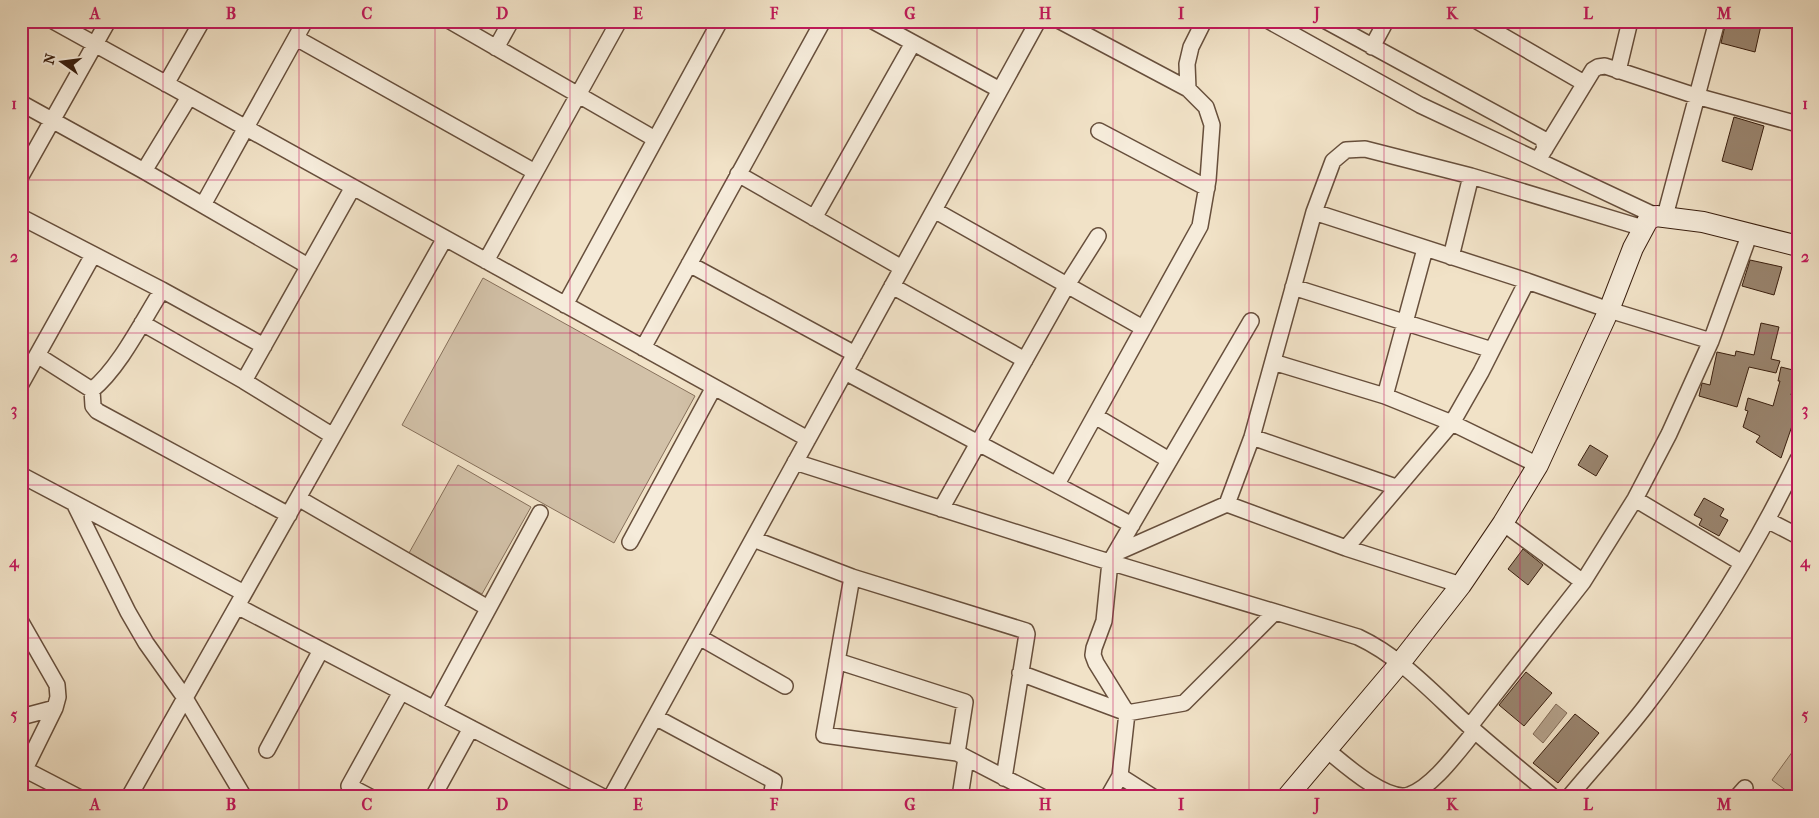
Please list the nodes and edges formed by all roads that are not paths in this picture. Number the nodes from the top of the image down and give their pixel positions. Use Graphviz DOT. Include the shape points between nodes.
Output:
graph roads {
  1 [pos="53,21"];
  2 [pos="108,21"];
  3 [pos="202,21"];
  4 [pos="305,21"];
  5 [pos="450,21"];
  6 [pos="511,21"];
  7 [pos="619,21"];
  8 [pos="720,21"];
  9 [pos="822,21"];
  10 [pos="873,21"];
  11 [pos="1038,21"];
  12 [pos="1060,21"];
  13 [pos="1204,21"];
  14 [pos="1269,21"];
  15 [pos="1326,21"];
  16 [pos="1386,21"];
  17 [pos="1477,21"];
  18 [pos="1630,21"];
  19 [pos="1718,21"];
  20 [pos="296,38"];
  21 [pos="913,43"];
  22 [pos="96,45"];
  23 [pos="1372,47"];
  24 [pos="496,48"];
  25 [pos="1618,71"];
  26 [pos="1584,83"];
  27 [pos="166,84"];
  28 [pos="1188,89"];
  29 [pos="1000,90"];
  30 [pos="578,95"];
  31 [pos="189,96"];
  32 [pos="1696,96"];
  33 [pos="21,103"];
  34 [pos="53,121"];
  35 [pos="1798,124"];
  36 [pos="246,128"];
  37 [pos="1099,131"];
  38 [pos="656,139"];
  39 [pos="1542,154"];
  40 [pos="144,171"];
  41 [pos="535,172"];
  42 [pos="738,174"];
  43 [pos="21,176"];
  44 [pos="1471,176"];
  45 [pos="353,187"];
  46 [pos="1207,188"];
  47 [pos="203,205"];
  48 [pos="934,210"];
  49 [pos="1314,212"];
  50 [pos="21,217"];
  51 [pos="814,218"];
  52 [pos="1655,220"];
  53 [pos="1750,233"];
  54 [pos="1098,236"];
  55 [pos="445,238"];
  56 [pos="1798,246"];
  57 [pos="1425,249"];
  58 [pos="93,255"];
  59 [pos="1451,257"];
  60 [pos="486,261"];
  61 [pos="689,264"];
  62 [pos="308,266"];
  63 [pos="902,268"];
  64 [pos="1528,281"];
  65 [pos="1067,285"];
  66 [pos="892,286"];
  67 [pos="1293,287"];
  68 [pos="162,290"];
  69 [pos="565,305"];
  70 [pos="1609,310"];
  71 [pos="1251,321"];
  72 [pos="1405,322"];
  73 [pos="142,323"];
  74 [pos="1143,328"];
  75 [pos="1711,341"];
  76 [pos="264,346"];
  77 [pos="643,348"];
  78 [pos="1492,350"];
  79 [pos="855,354"];
  80 [pos="38,355"];
  81 [pos="1025,360"];
  82 [pos="1273,362"];
  83 [pos="845,372"];
  84 [pos="244,381"];
  85 [pos="21,384"];
  86 [pos="714,387"];
  87 [pos="92,390"];
  88 [pos="1385,396"];
  89 [pos="1095,416"];
  90 [pos="1452,422"];
  91 [pos="333,436"];
  92 [pos="1252,437"];
  93 [pos="808,439"];
  94 [pos="978,443"];
  95 [pos="1798,459"];
  96 [pos="1169,460"];
  97 [pos="795,462"];
  98 [pos="1538,464"];
  99 [pos="21,475"];
  100 [pos="1057,484"];
  101 [pos="1396,487"];
  102 [pos="298,498"];
  103 [pos="1635,500"];
  104 [pos="74,502"];
  105 [pos="1227,504"];
  106 [pos="941,509"];
  107 [pos="540,513"];
  108 [pos="289,515"];
  109 [pos="1766,520"];
  110 [pos="1503,523"];
  111 [pos="1132,524"];
  112 [pos="1798,536"];
  113 [pos="753,539"];
  114 [pos="630,542"];
  115 [pos="1346,548"];
  116 [pos="1113,558"];
  117 [pos="1742,562"];
  118 [pos="852,577"];
  119 [pos="1583,582"];
  120 [pos="1461,585"];
  121 [pos="244,593"];
  122 [pos="237,606"];
  123 [pos="488,608"];
  124 [pos="1275,612"];
  125 [pos="21,622"];
  126 [pos="699,637"];
  127 [pos="321,650"];
  128 [pos="837,661"];
  129 [pos="1400,663"];
  130 [pos="1020,673"];
  131 [pos="785,686"];
  132 [pos="401,692"];
  133 [pos="185,698"];
  134 [pos="56,708"];
  135 [pos="434,709"];
  136 [pos="1127,714"];
  137 [pos="21,716"];
  138 [pos="655,717"];
  139 [pos="471,728"];
  140 [pos="1473,729"];
  141 [pos="267,750"];
  142 [pos="1327,750"];
  143 [pos="961,756"];
  144 [pos="24,774"];
  145 [pos="1120,776"];
  146 [pos="1004,778"];
  147 [pos="243,796"];
  148 [pos="78,797"];
  149 [pos="129,797"];
  150 [pos="370,797"];
  151 [pos="433,797"];
  152 [pos="602,797"];
  153 [pos="611,797"];
  154 [pos="770,797"];
  155 [pos="960,797"];
  156 [pos="1042,797"];
  157 [pos="1108,797"];
  158 [pos="1153,797"];
  159 [pos="1287,797"];
  160 [pos="1553,797"];
  161 [pos="1569,797"];
  1 -- 22 [label="street"];
  2 -- 22 [label="street"];
  3 -- 27 [label="street"];
  4 -- 20 [label="street"];
  5 -- 24 [label="street"];
  6 -- 24 [label="street"];
  7 -- 30 [label="street"];
  8 -- 38 [label="street"];
  9 -- 42 [label="street"];
  10 -- 21 [label="street"];
  11 -- 29 [label="street"];
  12 -- 28 [label="street"];
  13 -- 28 [label="street" via="1191,47 1187,64"];
  14 -- 39 [label="street" via="1420,105"];
  15 -- 23 [label="street"];
  16 -- 23 [label="street"];
  17 -- 26 [label="street"];
  18 -- 25 [label="street"];
  19 -- 32 [label="street"];
  20 -- 36 [label="street"];
  20 -- 41 [label="street"];
  21 -- 29 [label="street"];
  21 -- 51 [label="street"];
  22 -- 27 [label="street"];
  22 -- 34 [label="street"];
  23 -- 39 [label="street" via="1544,139"];
  24 -- 30 [label="street"];
  25 -- 26 [label="street" via="1598,67"];
  25 -- 32 [label="street"];
  26 -- 39 [label="street"];
  27 -- 31 [label="street"];
  28 -- 46 [label="street" via="1206,107 1212,125"];
  29 -- 48 [label="street"];
  30 -- 38 [label="street"];
  30 -- 41 [label="street"];
  31 -- 36 [label="street"];
  31 -- 40 [label="street"];
  32 -- 35 [label="street"];
  32 -- 52 [label="street"];
  33 -- 34 [label="street"];
  34 -- 40 [label="street"];
  34 -- 43 [label="street"];
  36 -- 45 [label="street"];
  36 -- 47 [label="street"];
  37 -- 46 [label="street"];
  38 -- 69 [label="street"];
  39 -- 52 [label="street"];
  40 -- 47 [label="street"];
  41 -- 60 [label="street"];
  42 -- 51 [label="street"];
  42 -- 61 [label="street"];
  44 -- 49 [label="street" via="1365,149 1346,150 1333,161"];
  44 -- 52 [label="street"];
  44 -- 59 [label="street"];
  45 -- 55 [label="street"];
  45 -- 62 [label="street"];
  46 -- 74 [label="street" via="1200,226"];
  47 -- 62 [label="street"];
  48 -- 63 [label="street"];
  48 -- 65 [label="street"];
  49 -- 57 [label="street"];
  49 -- 67 [label="street"];
  50 -- 58 [label="street"];
  51 -- 63 [label="street"];
  52 -- 53 [label="street" via="1703,222"];
  52 -- 70 [label="street" via="1633,248"];
  53 -- 56 [label="street"];
  53 -- 75 [label="street"];
  54 -- 65 [label="street"];
  55 -- 60 [label="street"];
  55 -- 91 [label="street"];
  57 -- 59 [label="street"];
  57 -- 72 [label="street"];
  58 -- 68 [label="street"];
  58 -- 80 [label="street"];
  59 -- 64 [label="street"];
  60 -- 69 [label="street"];
  61 -- 77 [label="street"];
  61 -- 79 [label="street"];
  62 -- 76 [label="street"];
  63 -- 66 [label="street"];
  64 -- 70 [label="street"];
  64 -- 78 [label="street"];
  65 -- 74 [label="street"];
  65 -- 81 [label="street"];
  66 -- 79 [label="street"];
  66 -- 81 [label="street"];
  67 -- 72 [label="street"];
  67 -- 82 [label="street"];
  68 -- 73 [label="street"];
  68 -- 76 [label="street"];
  69 -- 77 [label="street"];
  70 -- 75 [label="street"];
  70 -- 98 [label="street"];
  71 -- 96 [label="street"];
  72 -- 78 [label="street"];
  72 -- 88 [label="street"];
  73 -- 84 [label="street"];
  73 -- 87 [label="street" via="107,375"];
  74 -- 89 [label="street"];
  75 -- 103 [label="street"];
  76 -- 84 [label="street"];
  77 -- 86 [label="street"];
  78 -- 90 [label="street"];
  79 -- 83 [label="street"];
  80 -- 85 [label="street"];
  80 -- 87 [label="street"];
  81 -- 94 [label="street"];
  82 -- 88 [label="street"];
  82 -- 92 [label="street"];
  83 -- 93 [label="street"];
  83 -- 94 [label="street"];
  84 -- 91 [label="street"];
  86 -- 93 [label="street"];
  86 -- 114 [label="street"];
  87 -- 108 [label="street" via="93,406 98,411"];
  88 -- 90 [label="street"];
  89 -- 96 [label="street"];
  89 -- 100 [label="street"];
  90 -- 98 [label="street"];
  90 -- 101 [label="street"];
  91 -- 102 [label="street"];
  92 -- 101 [label="street"];
  92 -- 105 [label="street"];
  93 -- 97 [label="street"];
  94 -- 100 [label="street"];
  94 -- 106 [label="street"];
  95 -- 109 [label="street"];
  96 -- 111 [label="street"];
  97 -- 106 [label="street"];
  97 -- 113 [label="street"];
  98 -- 110 [label="street"];
  99 -- 104 [label="street"];
  100 -- 111 [label="street"];
  101 -- 115 [label="street"];
  102 -- 108 [label="street"];
  102 -- 123 [label="street"];
  103 -- 117 [label="street"];
  103 -- 119 [label="street"];
  104 -- 121 [label="street"];
  104 -- 133 [label="street" via="128,612"];
  105 -- 115 [label="street"];
  105 -- 116 [label="street"];
  106 -- 116 [label="street"];
  107 -- 123 [label="street"];
  108 -- 121 [label="street"];
  109 -- 112 [label="street"];
  109 -- 117 [label="street"];
  110 -- 119 [label="street"];
  110 -- 120 [label="street"];
  111 -- 116 [label="street"];
  113 -- 118 [label="street"];
  113 -- 126 [label="street"];
  115 -- 120 [label="street"];
  116 -- 124 [label="street"];
  116 -- 136 [label="street" via="1104,621 1093,655"];
  117 -- 161 [label="street" via="1724,595 1645,708"];
  118 -- 128 [label="street"];
  118 -- 130 [label="street" via="1026,631"];
  119 -- 140 [label="street"];
  120 -- 129 [label="street"];
  121 -- 122 [label="street"];
  122 -- 127 [label="street"];
  122 -- 133 [label="street"];
  123 -- 135 [label="street"];
  124 -- 129 [label="street" via="1358,637"];
  124 -- 136 [label="street" via="1184,703"];
  125 -- 134 [label="street" via="57,685"];
  126 -- 131 [label="street"];
  126 -- 138 [label="street"];
  127 -- 132 [label="street"];
  127 -- 141 [label="street"];
  128 -- 143 [label="street" via="965,702"];
  128 -- 143 [label="street" via="824,735"];
  129 -- 140 [label="street"];
  129 -- 142 [label="street"];
  130 -- 136 [label="street"];
  130 -- 146 [label="street"];
  132 -- 135 [label="street"];
  132 -- 150 [label="street" via="349,786"];
  133 -- 147 [label="street"];
  133 -- 149 [label="street"];
  134 -- 137 [label="street"];
  134 -- 144 [label="street"];
  135 -- 139 [label="street"];
  136 -- 145 [label="street"];
  138 -- 153 [label="street"];
  138 -- 154 [label="street" via="774,781"];
  139 -- 151 [label="street"];
  139 -- 152 [label="street"];
  140 -- 142 [label="street" via="1432,782 1408,795 1380,789"];
  140 -- 160 [label="street"];
  142 -- 159 [label="street"];
  143 -- 146 [label="street"];
  143 -- 155 [label="street"];
  144 -- 148 [label="street"];
  145 -- 157 [label="street"];
  145 -- 158 [label="street"];
  146 -- 156 [label="street"];
}
